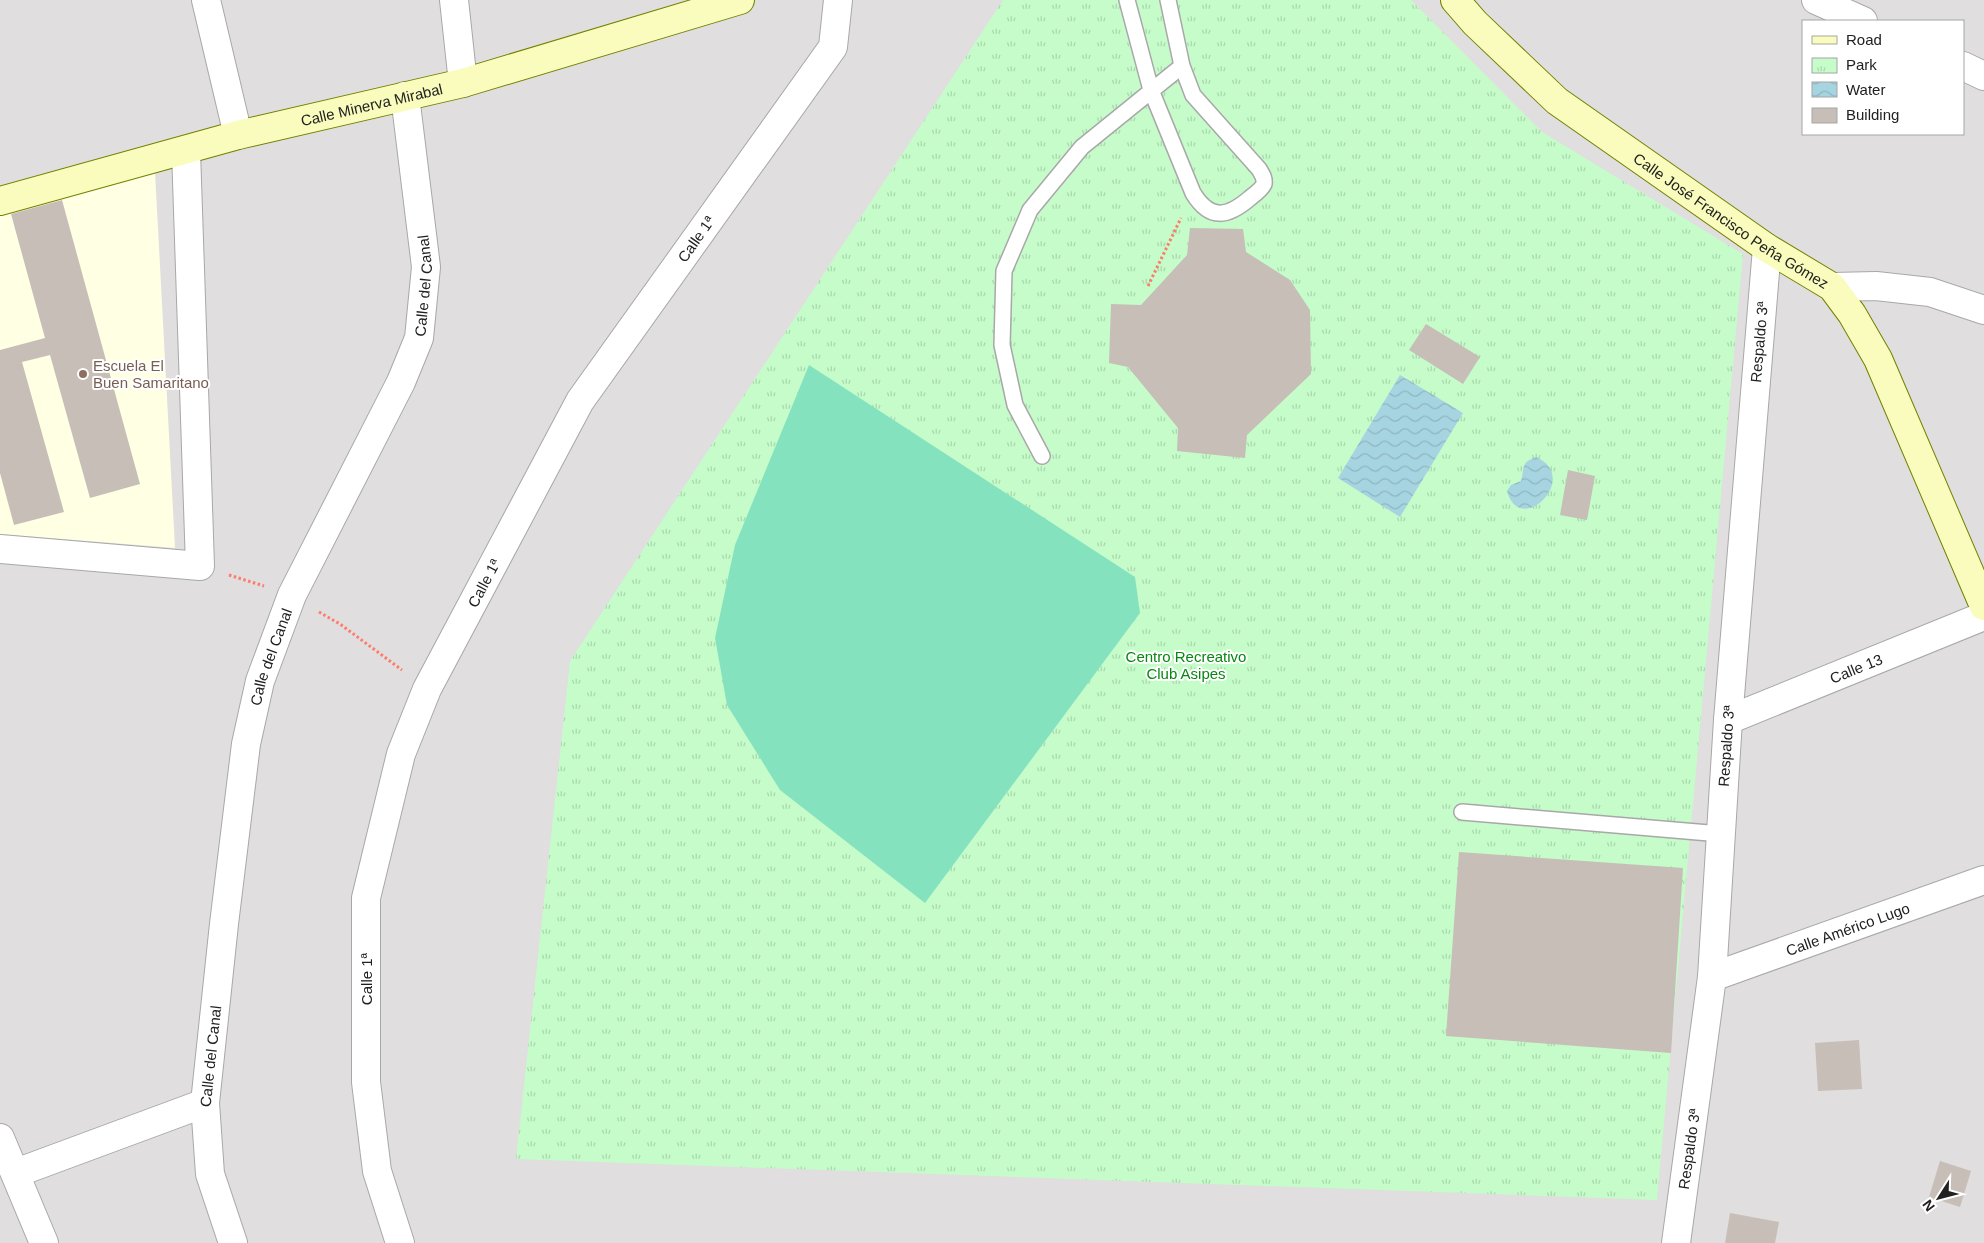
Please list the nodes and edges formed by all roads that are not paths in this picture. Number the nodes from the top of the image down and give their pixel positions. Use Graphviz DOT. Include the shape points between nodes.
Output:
graph roads {
  1 [pos="206,0"];
  2 [pos="454,0"];
  3 [pos="740,0"];
  4 [pos="838,0"];
  5 [pos="1127,0"];
  6 [pos="1168,0"];
  7 [pos="1455,0"];
  8 [pos="1816,0"];
  9 [pos="1861,20"];
  10 [pos="1182,66"];
  11 [pos="1964,66"];
  12 [pos="1984,76"];
  13 [pos="463,83"];
  14 [pos="1151,90"];
  15 [pos="405,96"];
  16 [pos="238,136"];
  17 [pos="186,151"];
  18 [pos="0,201"];
  19 [pos="1766,248"];
  20 [pos="1832,287"];
  21 [pos="1984,310"];
  22 [pos="1042,456"];
  23 [pos="0,549"];
  24 [pos="1984,606"];
  25 [pos="1984,616"];
  26 [pos="1728,720"];
  27 [pos="1462,812"];
  28 [pos="1721,834"];
  29 [pos="1984,880"];
  30 [pos="1712,977"];
  31 [pos="205,1103"];
  32 [pos="0,1138"];
  33 [pos="16,1173"];
  34 [pos="44,1243"];
  35 [pos="233,1243"];
  36 [pos="400,1243"];
  37 [pos="1676,1243"];
  1 -- 16 [label="street"];
  2 -- 13 [label="street"];
  3 -- 13 [label="street, Calle Minerva Mirabal"];
  4 -- 36 [label="street, Calle 1ª" via="832,46 580,401 427,689 401,754 366,898 366,1082 377,1171"];
  5 -- 14 [label="lane"];
  6 -- 10 [label="lane"];
  7 -- 19 [label="street, Calle José Francisco Peña Gómez" via="1557,101"];
  8 -- 9 [label="street"];
  10 -- 14 [label="lane"];
  10 -- 14 [label="lane" via="1193,95 1264,178 1264,185 1240,206 1230,212 1219,213 1210,212 1200,204"];
  11 -- 12 [label="street"];
  13 -- 15 [label="street, Calle Minerva Mirabal"];
  14 -- 22 [label="lane" via="1082,147 1030,210 1004,271 1002,345 1015,405"];
  15 -- 16 [label="street, Calle Minerva Mirabal"];
  15 -- 31 [label="street, Calle del Canal" via="426,267 419,338 401,382 292,595 260,681 246,744"];
  16 -- 17 [label="street, Calle Minerva Mirabal"];
  17 -- 18 [label="street, Calle Minerva Mirabal"];
  17 -- 23 [label="street" via="200,566"];
  19 -- 20 [label="street, Calle José Francisco Peña Gómez"];
  19 -- 26 [label="street, Respaldo 3ª"];
  20 -- 21 [label="street" via="1876,286 1930,292"];
  20 -- 24 [label="street, Calle José Francisco Peña Gómez" via="1878,359"];
  25 -- 26 [label="street, Calle 13"];
  26 -- 28 [label="street, Respaldo 3ª"];
  27 -- 28 [label="lane"];
  28 -- 30 [label="street, Respaldo 3ª"];
  29 -- 30 [label="street, Calle Américo Lugo"];
  30 -- 37 [label="street, Respaldo 3ª"];
  31 -- 33 [label="street"];
  31 -- 35 [label="street, Calle del Canal" via="210,1174"];
  32 -- 33 [label="street"];
  33 -- 34 [label="street"];
}
